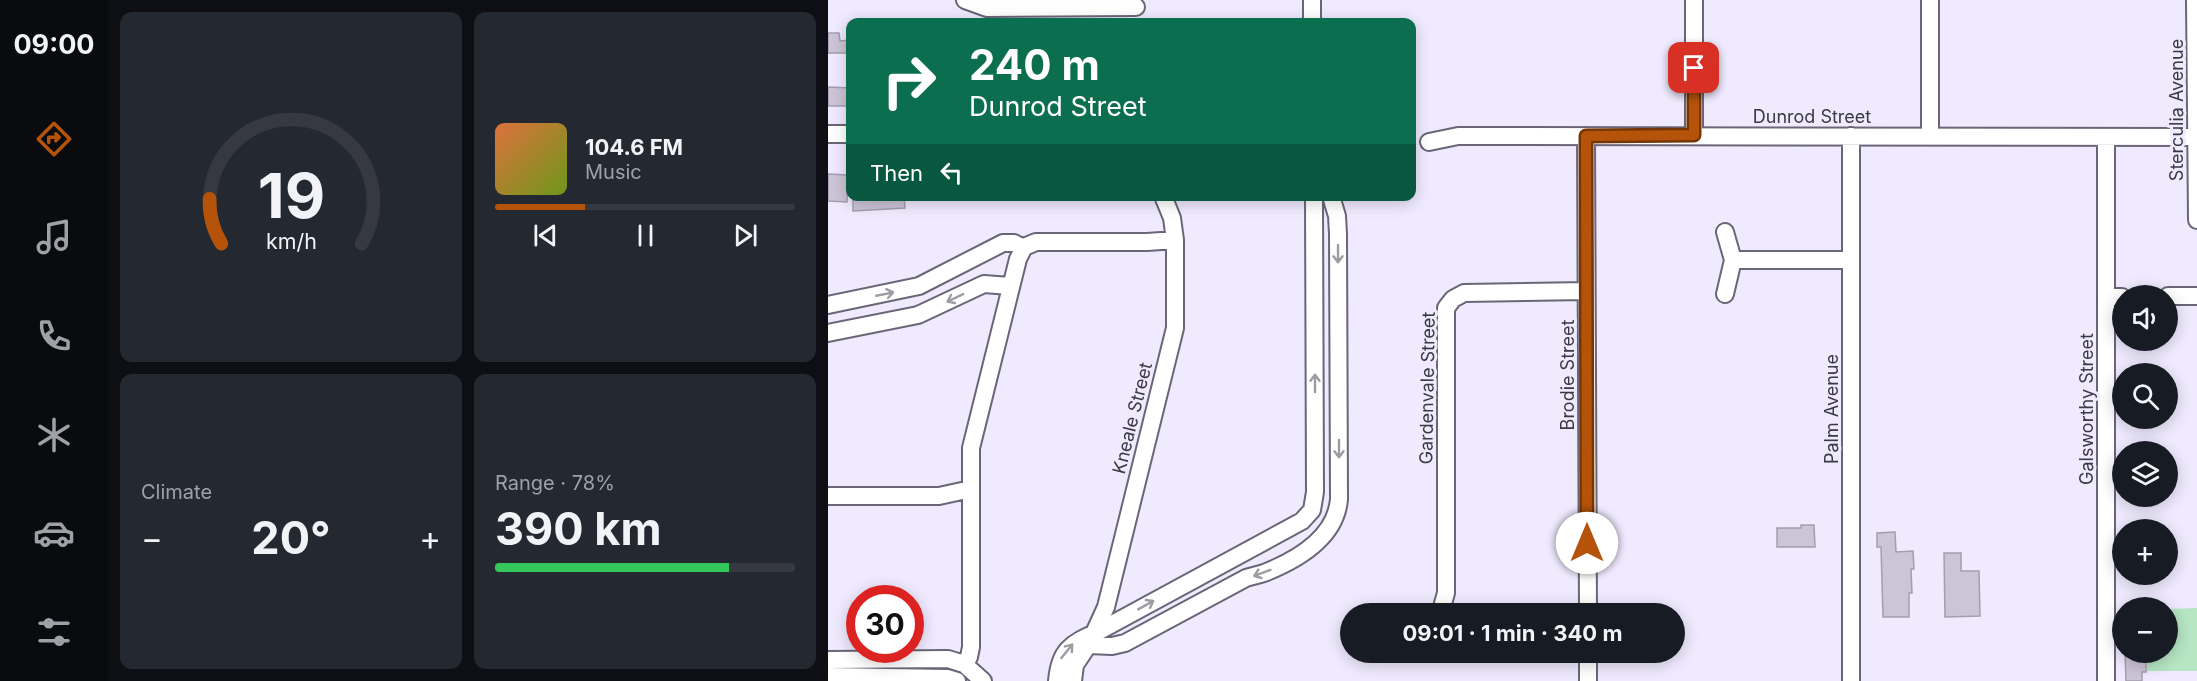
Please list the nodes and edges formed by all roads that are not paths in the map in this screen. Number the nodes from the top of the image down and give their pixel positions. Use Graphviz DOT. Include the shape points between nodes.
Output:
graph roads {
  1 [pos="965,0"];
  2 [pos="1312,0"];
  3 [pos="1694,0"];
  4 [pos="1930,0"];
  5 [pos="2195,0"];
  6 [pos="1136,10"];
  7 [pos="1312,18"];
  8 [pos="828,134"];
  9 [pos="846,134"];
  10 [pos="1694,135"];
  11 [pos="1586,136"];
  12 [pos="1851,136"];
  13 [pos="1930,136"];
  14 [pos="2106,137"];
  15 [pos="1429,142"];
  16 [pos="2196,144"];
  17 [pos="1165,201"];
  18 [pos="1314,201"];
  19 [pos="1332,201"];
  20 [pos="2197,220"];
  21 [pos="1725,232"];
  22 [pos="1175,240"];
  23 [pos="1023,248"];
  24 [pos="1851,260"];
  25 [pos="1733,261"];
  26 [pos="2113,285"];
  27 [pos="1010,286"];
  28 [pos="1586,291"];
  29 [pos="1725,294"];
  30 [pos="2178,296"];
  31 [pos="2197,296"];
  32 [pos="828,305"];
  33 [pos="828,333"];
  34 [pos="2113,351"];
  35 [pos="971,489"];
  36 [pos="828,496"];
  37 [pos="1443,603"];
  38 [pos="1588,603"];
  39 [pos="1092,639"];
  40 [pos="828,660"];
  41 [pos="1588,663"];
  42 [pos="964,664"];
  43 [pos="828,676"];
  44 [pos="957,681"];
  45 [pos="983,681"];
  46 [pos="1057,681"];
  47 [pos="1073,681"];
  48 [pos="1588,681"];
  49 [pos="1851,681"];
  50 [pos="2106,681"];
  1 -- 6 [label="street" via="987,8"];
  2 -- 7 [label="street"];
  3 -- 10 [label="street"];
  4 -- 13 [label="street"];
  5 -- 16 [label="street, Sterculia Avenue"];
  8 -- 9 [label="street"];
  10 -- 11 [label="street, Dunrod Street"];
  10 -- 12 [label="street, Dunrod Street"];
  11 -- 15 [label="street, Dunrod Street" via="1458,136"];
  11 -- 28 [label="street, Brodie Street"];
  12 -- 13 [label="street, Dunrod Street"];
  12 -- 24 [label="street, Palm Avenue"];
  13 -- 14 [label="street, Dunrod Street"];
  14 -- 16 [label="street, Dunrod Street"];
  14 -- 26 [label="street, Galsworthy Street"];
  16 -- 20 [label="street, Sterculia Avenue"];
  17 -- 22 [label="street, Kneale Street"];
  39 -- 18 [label="street, one-way" via="1302,521 1312,510"];
  19 -- 39 [label="street, one-way" via="1338,234 1340,499 1332,523 1314,545 1125,643 1112,646"];
  21 -- 25 [label="street"];
  22 -- 23 [label="street" via="1042,242"];
  22 -- 39 [label="street, Kneale Street" via="1175,328 1106,607"];
  23 -- 27 [label="street"];
  32 -- 23 [label="street, one-way" via="919,286 1004,243 1012,242"];
  24 -- 25 [label="street"];
  24 -- 49 [label="street, Palm Avenue"];
  25 -- 29 [label="street"];
  27 -- 33 [label="street, one-way" via="984,284 918,315"];
  27 -- 35 [label="street" via="971,448"];
  28 -- 37 [label="street, Gardenvale Street" via="1464,293 1446,308"];
  28 -- 38 [label="street, Brodie Street"];
  30 -- 31 [label="street"];
  34 -- 50 [label="street, Galsworthy Street"];
  35 -- 36 [label="street" via="939,496"];
  35 -- 42 [label="street" via="971,647"];
  46 -- 39 [label="street, one-way" via="1067,649 1076,641"];
  39 -- 47 [label="street, Kneale Street" via="1075,665"];
  40 -- 42 [label="street" via="948,659"];
  41 -- 48 [label="street"];
  42 -- 45 [label="street"];
  43 -- 44 [label="street"];
}
